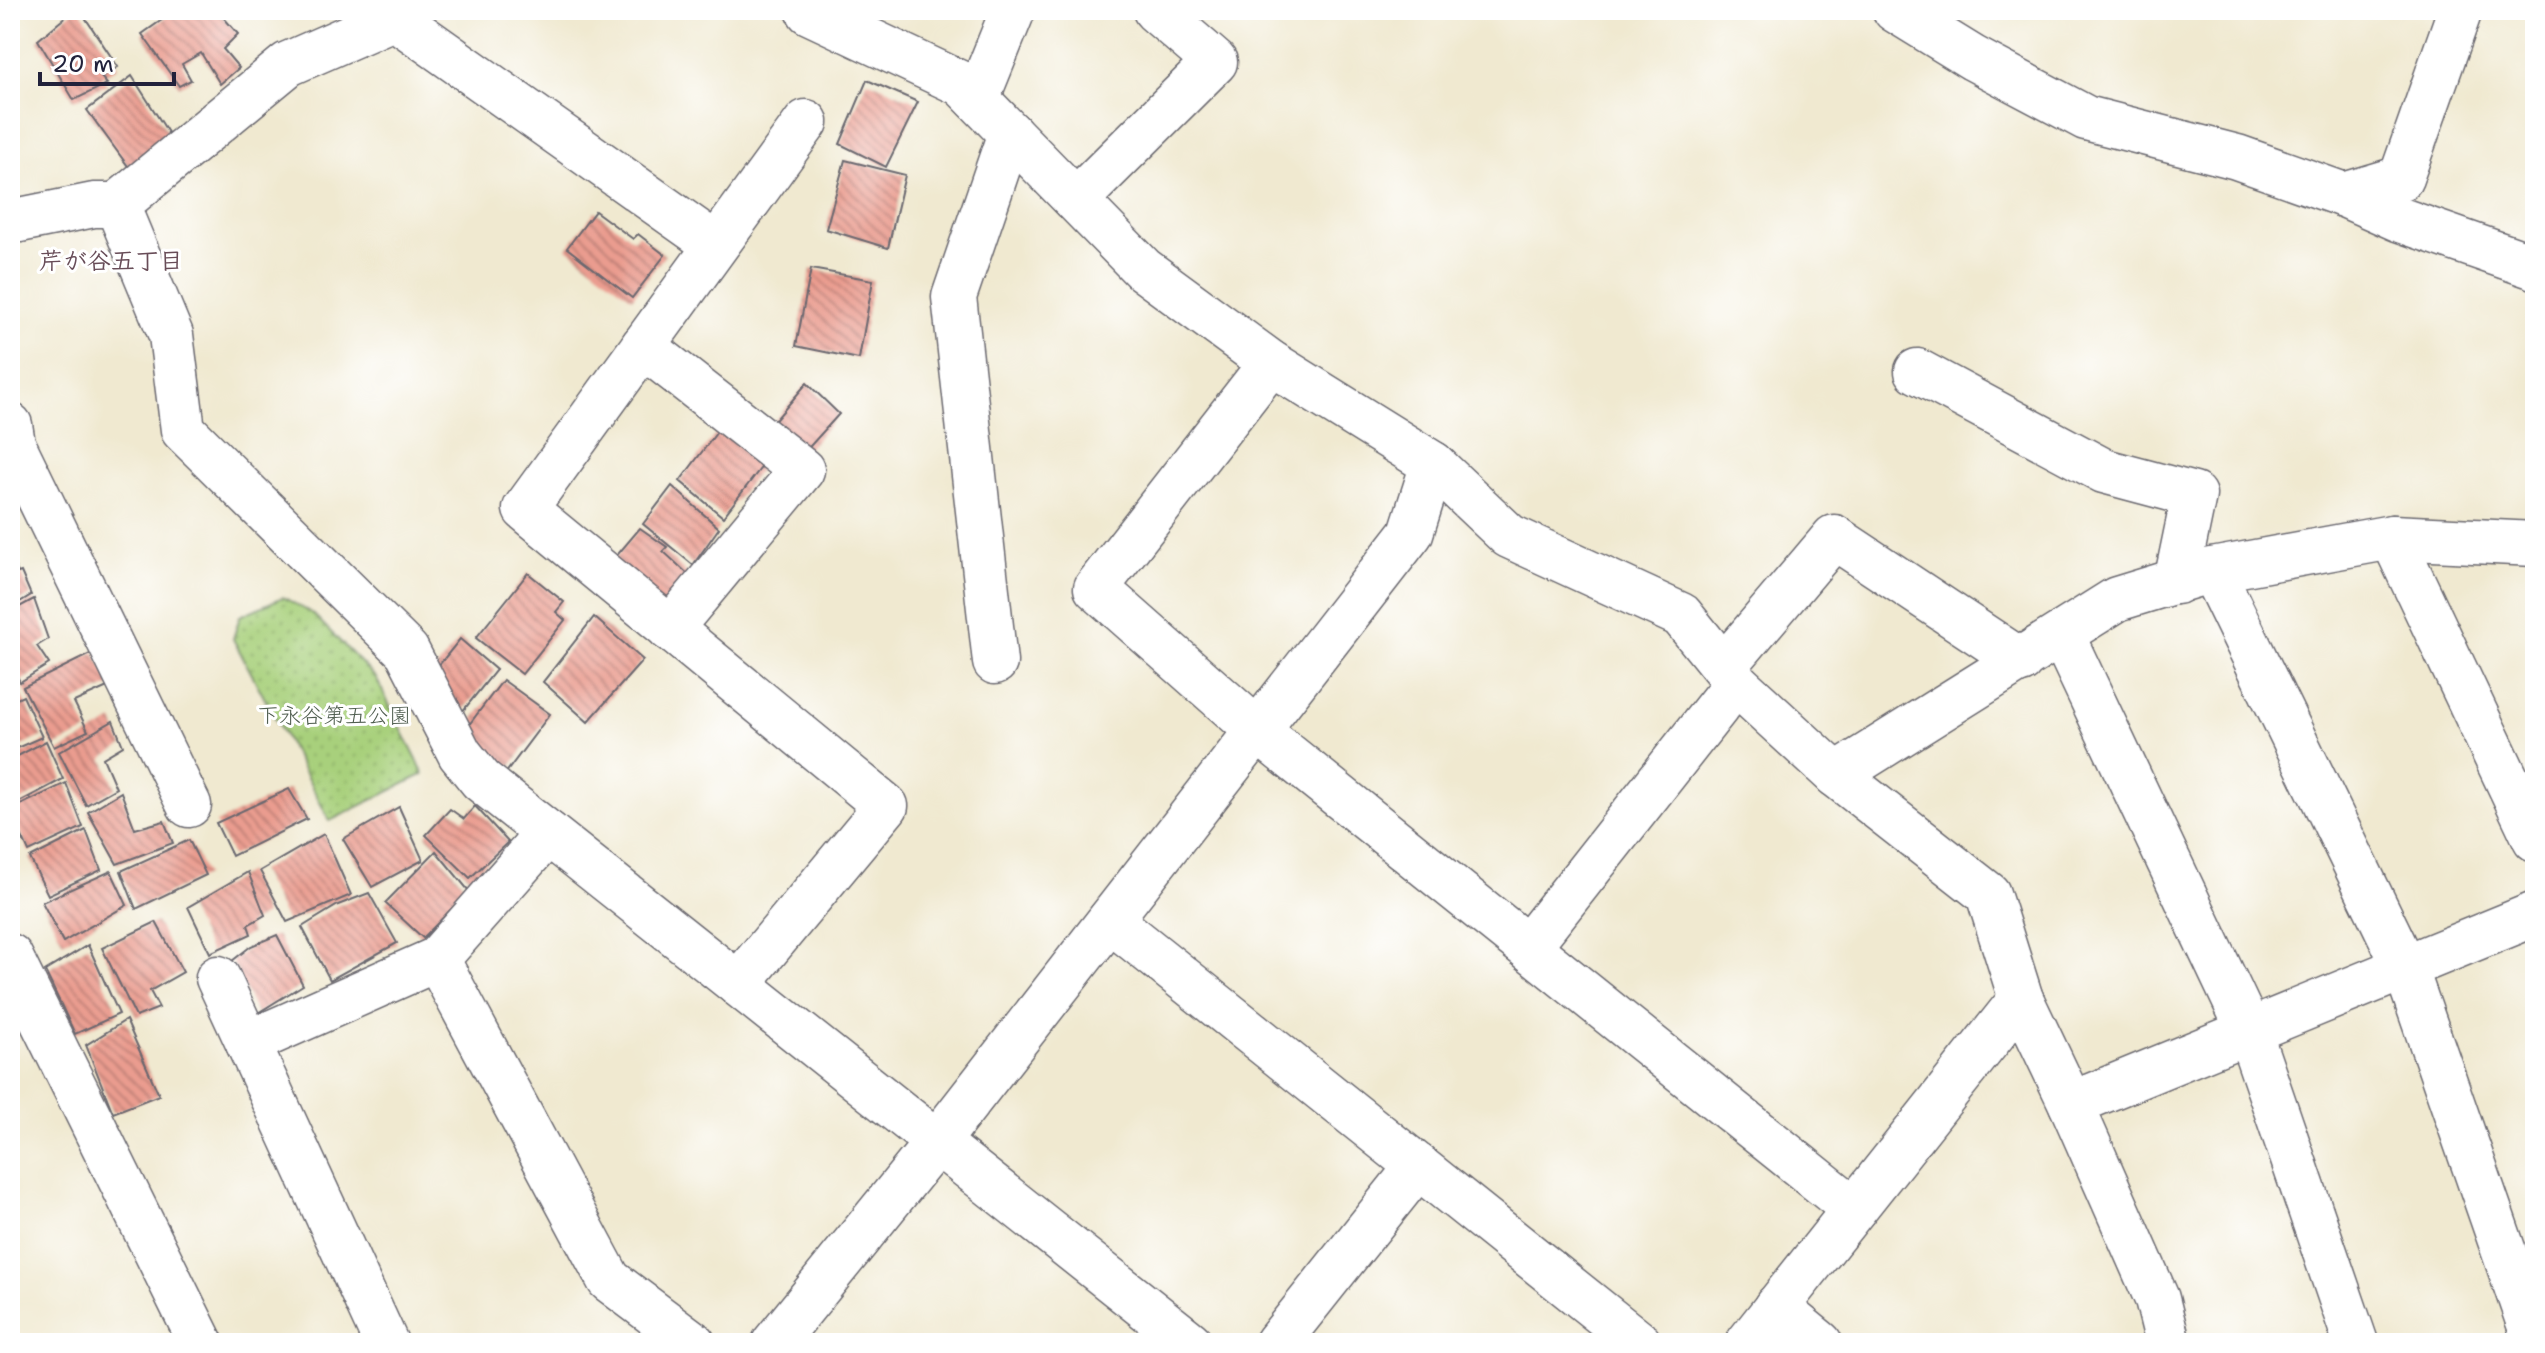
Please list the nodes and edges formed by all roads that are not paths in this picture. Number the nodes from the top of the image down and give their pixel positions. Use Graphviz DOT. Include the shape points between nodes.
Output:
graph roads {
  1 [pos="808,10"];
  2 [pos="1013,10"];
  3 [pos="1155,10"];
  4 [pos="1895,10"];
  5 [pos="2460,10"];
  6 [pos="403,14"];
  7 [pos="977,99"];
  8 [pos="806,122"];
  9 [pos="1010,133"];
  10 [pos="2344,195"];
  11 [pos="1076,200"];
  12 [pos="117,205"];
  13 [pos="10,222"];
  14 [pos="716,245"];
  15 [pos="2535,267"];
  16 [pos="643,346"];
  17 [pos="1271,363"];
  18 [pos="1917,371"];
  19 [pos="10,425"];
  20 [pos="1433,464"];
  21 [pos="2392,537"];
  22 [pos="2535,544"];
  23 [pos="2194,576"];
  24 [pos="670,629"];
  25 [pos="2062,635"];
  26 [pos="2021,661"];
  27 [pos="995,662"];
  28 [pos="1730,675"];
  29 [pos="1258,731"];
  30 [pos="1836,775"];
  31 [pos="189,805"];
  32 [pos="548,833"];
  33 [pos="2535,839"];
  34 [pos="2535,914"];
  35 [pos="1110,920"];
  36 [pos="1528,947"];
  37 [pos="10,956"];
  38 [pos="437,959"];
  39 [pos="2405,967"];
  40 [pos="218,978"];
  41 [pos="738,984"];
  42 [pos="2021,999"];
  43 [pos="2249,1031"];
  44 [pos="248,1043"];
  45 [pos="2071,1104"];
  46 [pos="936,1143"];
  47 [pos="1418,1166"];
  48 [pos="1854,1209"];
  49 [pos="1776,1307"];
  50 [pos="2535,1341"];
  51 [pos="201,1343"];
  52 [pos="386,1343"];
  53 [pos="693,1343"];
  54 [pos="774,1343"];
  55 [pos="1190,1343"];
  56 [pos="1277,1343"];
  57 [pos="1639,1343"];
  58 [pos="1748,1343"];
  59 [pos="1820,1343"];
  60 [pos="2168,1343"];
  61 [pos="2356,1343"];
  1 -- 7 [label="street" via="962,84"];
  2 -- 7 [label="street"];
  3 -- 11 [label="street" via="1215,62"];
  4 -- 10 [label="street" via="2086,118 2237,157"];
  5 -- 10 [label="street" via="2401,178"];
  6 -- 12 [label="street" via="288,64"];
  6 -- 14 [label="street"];
  7 -- 9 [label="street"];
  8 -- 14 [label="street"];
  9 -- 11 [label="street"];
  9 -- 27 [label="street" via="954,297"];
  10 -- 15 [label="street"];
  11 -- 17 [label="street" via="1143,269"];
  12 -- 13 [label="street"];
  12 -- 32 [label="street" via="171,335 183,430 407,651 467,762 481,780"];
  14 -- 16 [label="street"];
  16 -- 24 [label="street" via="525,509"];
  16 -- 24 [label="street" via="802,470"];
  17 -- 20 [label="street"];
  17 -- 29 [label="street" via="1096,588"];
  18 -- 23 [label="street" via="2104,471 2194,495"];
  19 -- 31 [label="street" via="13,444"];
  20 -- 28 [label="street" via="1509,536 1681,615"];
  20 -- 29 [label="street" via="1411,533"];
  21 -- 22 [label="street"];
  21 -- 23 [label="street"];
  21 -- 33 [label="street"];
  23 -- 25 [label="street" via="2117,599"];
  23 -- 39 [label="street"];
  24 -- 41 [label="street" via="886,806"];
  25 -- 26 [label="street"];
  25 -- 43 [label="street"];
  26 -- 28 [label="street" via="1834,537"];
  26 -- 30 [label="street"];
  28 -- 30 [label="street"];
  28 -- 36 [label="street"];
  29 -- 35 [label="street"];
  29 -- 36 [label="street"];
  30 -- 42 [label="street" via="1988,894"];
  32 -- 38 [label="street"];
  32 -- 41 [label="street"];
  34 -- 39 [label="street"];
  35 -- 46 [label="street"];
  35 -- 47 [label="street"];
  36 -- 48 [label="street"];
  37 -- 51 [label="street"];
  38 -- 44 [label="street"];
  38 -- 53 [label="street" via="609,1280"];
  39 -- 43 [label="street"];
  39 -- 50 [label="street"];
  40 -- 44 [label="street"];
  41 -- 46 [label="street"];
  42 -- 45 [label="street"];
  42 -- 48 [label="street"];
  43 -- 45 [label="street"];
  43 -- 61 [label="street"];
  44 -- 52 [label="street"];
  45 -- 60 [label="street" via="2157,1299"];
  46 -- 54 [label="street"];
  46 -- 55 [label="street"];
  47 -- 56 [label="street"];
  47 -- 57 [label="street"];
  48 -- 49 [label="street"];
  49 -- 58 [label="street"];
  49 -- 59 [label="street"];
}
